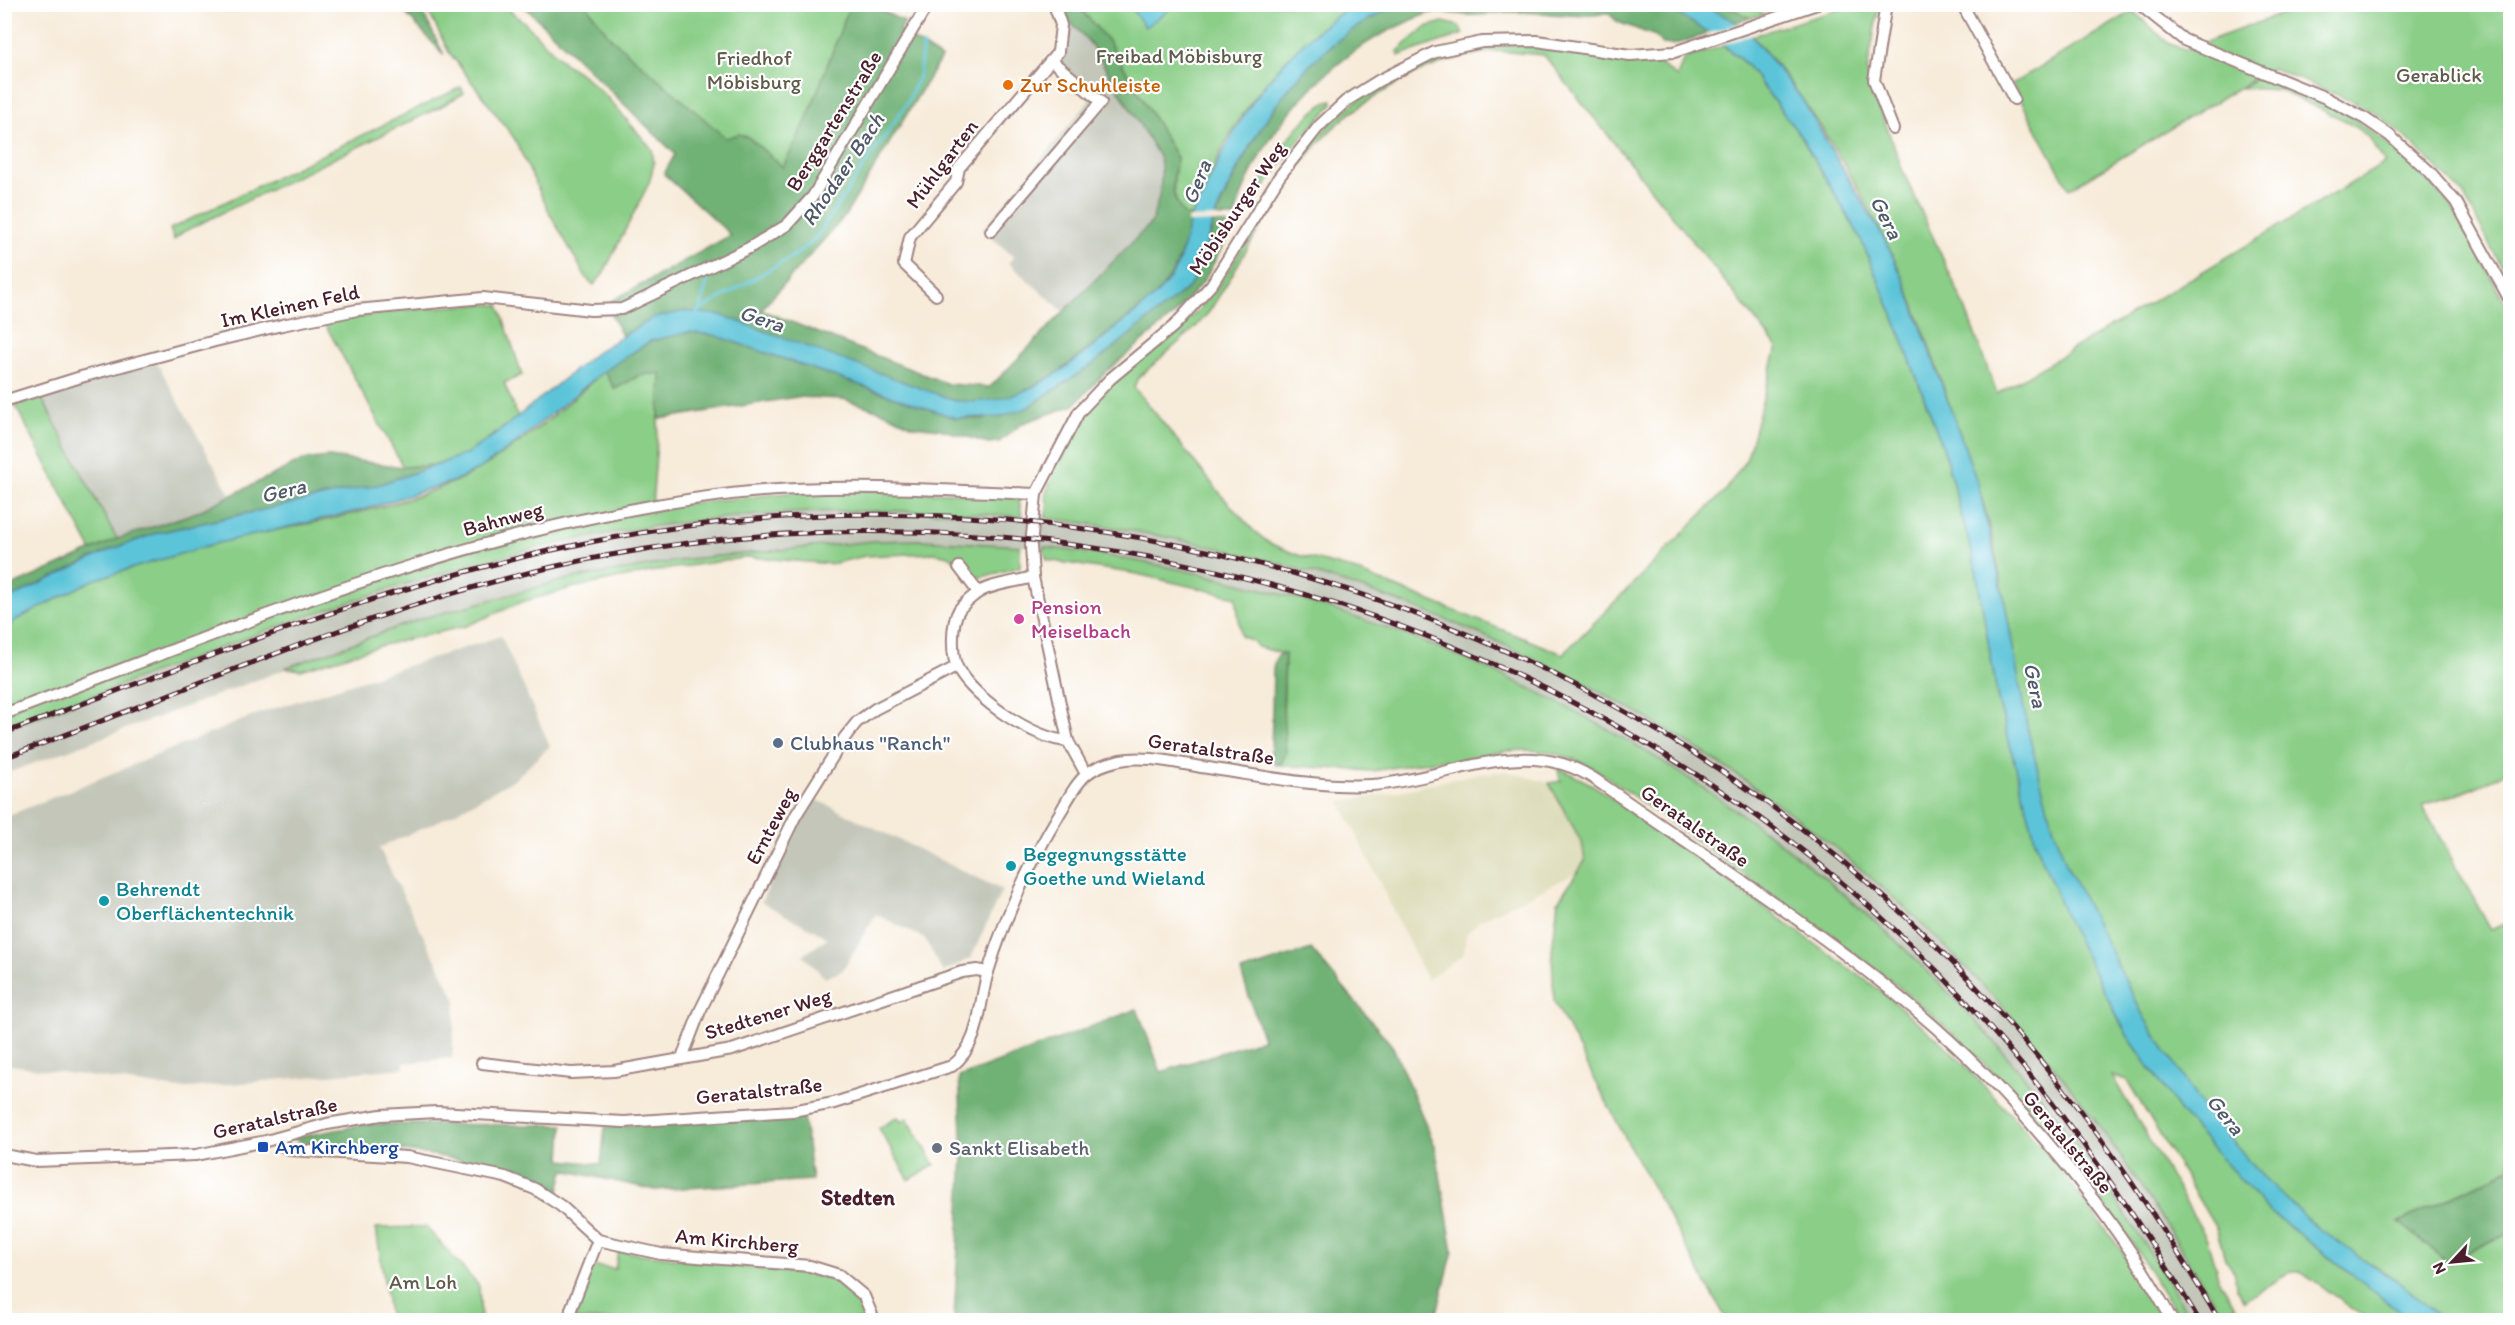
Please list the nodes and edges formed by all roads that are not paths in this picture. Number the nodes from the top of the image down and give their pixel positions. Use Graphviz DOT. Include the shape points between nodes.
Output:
graph roads {
  1 [pos="928,4"];
  2 [pos="1054,4"];
  3 [pos="1817,4"];
  4 [pos="1886,4"];
  5 [pos="1962,4"];
  6 [pos="2139,4"];
  7 [pos="1052,61"];
  8 [pos="2014,99"];
  9 [pos="1893,129"];
  10 [pos="991,231"];
  11 [pos="936,295"];
  12 [pos="2511,300"];
  13 [pos="591,310"];
  14 [pos="4,400"];
  15 [pos="1036,494"];
  16 [pos="959,567"];
  17 [pos="1033,577"];
  18 [pos="978,592"];
  19 [pos="957,667"];
  20 [pos="4,714"];
  21 [pos="1068,741"];
  22 [pos="1086,774"];
  23 [pos="988,972"];
  24 [pos="682,1058"];
  25 [pos="482,1063"];
  26 [pos="277,1138"];
  27 [pos="4,1155"];
  28 [pos="598,1240"];
  29 [pos="570,1320"];
  30 [pos="874,1320"];
  31 [pos="2172,1320"];
  1 -- 13 [label="street, Berggartenstraße" via="830,171 787,225 639,302 622,309"];
  2 -- 7 [label="street, Mühlgarten" via="1062,36"];
  3 -- 15 [label="street, Möbisburger Weg" via="1674,52 1638,55 1537,41 1482,42 1435,52 1346,101 1296,152 1212,284 1174,326 1110,379 1079,412"];
  4 -- 9 [label="street" via="1874,80"];
  5 -- 8 [label="street"];
  6 -- 12 [label="street" via="2184,40 2326,98 2389,135 2456,202"];
  7 -- 10 [label="street" via="1101,102"];
  7 -- 11 [label="street, Mühlgarten" via="959,168 956,182 910,237 904,264"];
  13 -- 14 [label="street, Im Kleinen Feld" via="483,298 357,310 215,341"];
  15 -- 17 [label="street, Möbisburger Weg" via="1031,546"];
  15 -- 20 [label="street, Bahnweg" via="825,487 734,494 627,509 423,561"];
  16 -- 18 [label="street"];
  17 -- 18 [label="street"];
  17 -- 21 [label="street, Möbisburger Weg"];
  18 -- 19 [label="street" via="956,619"];
  19 -- 21 [label="street" via="968,684 1012,718 1058,741"];
  19 -- 24 [label="street, Ernteweg" via="874,710 845,737 796,815 700,1011"];
  21 -- 22 [label="street, Möbisburger Weg"];
  22 -- 23 [label="street, Geratalstraße" via="1052,825 1025,876"];
  22 -- 31 [label="street, Geratalstraße" via="1104,764 1142,758 1355,786 1516,758 1559,762 1586,773 1837,950 1921,1015 1988,1079 2054,1152 2126,1248"];
  23 -- 24 [label="street, Stedtener Weg" via="962,972 732,1050"];
  23 -- 26 [label="street, Geratalstraße" via="978,1025 962,1058 952,1066 834,1103 792,1111 624,1122 437,1112 381,1115"];
  24 -- 25 [label="street, Stedtener Weg" via="614,1071 571,1074"];
  26 -- 27 [label="street, Geratalstraße" via="196,1155 45,1161"];
  26 -- 28 [label="street" via="290,1150 407,1156 505,1177 535,1189 561,1206"];
  28 -- 29 [label="street"];
  28 -- 30 [label="street, Am Kirchberg" via="662,1254 810,1266 839,1275 864,1296"];
}
